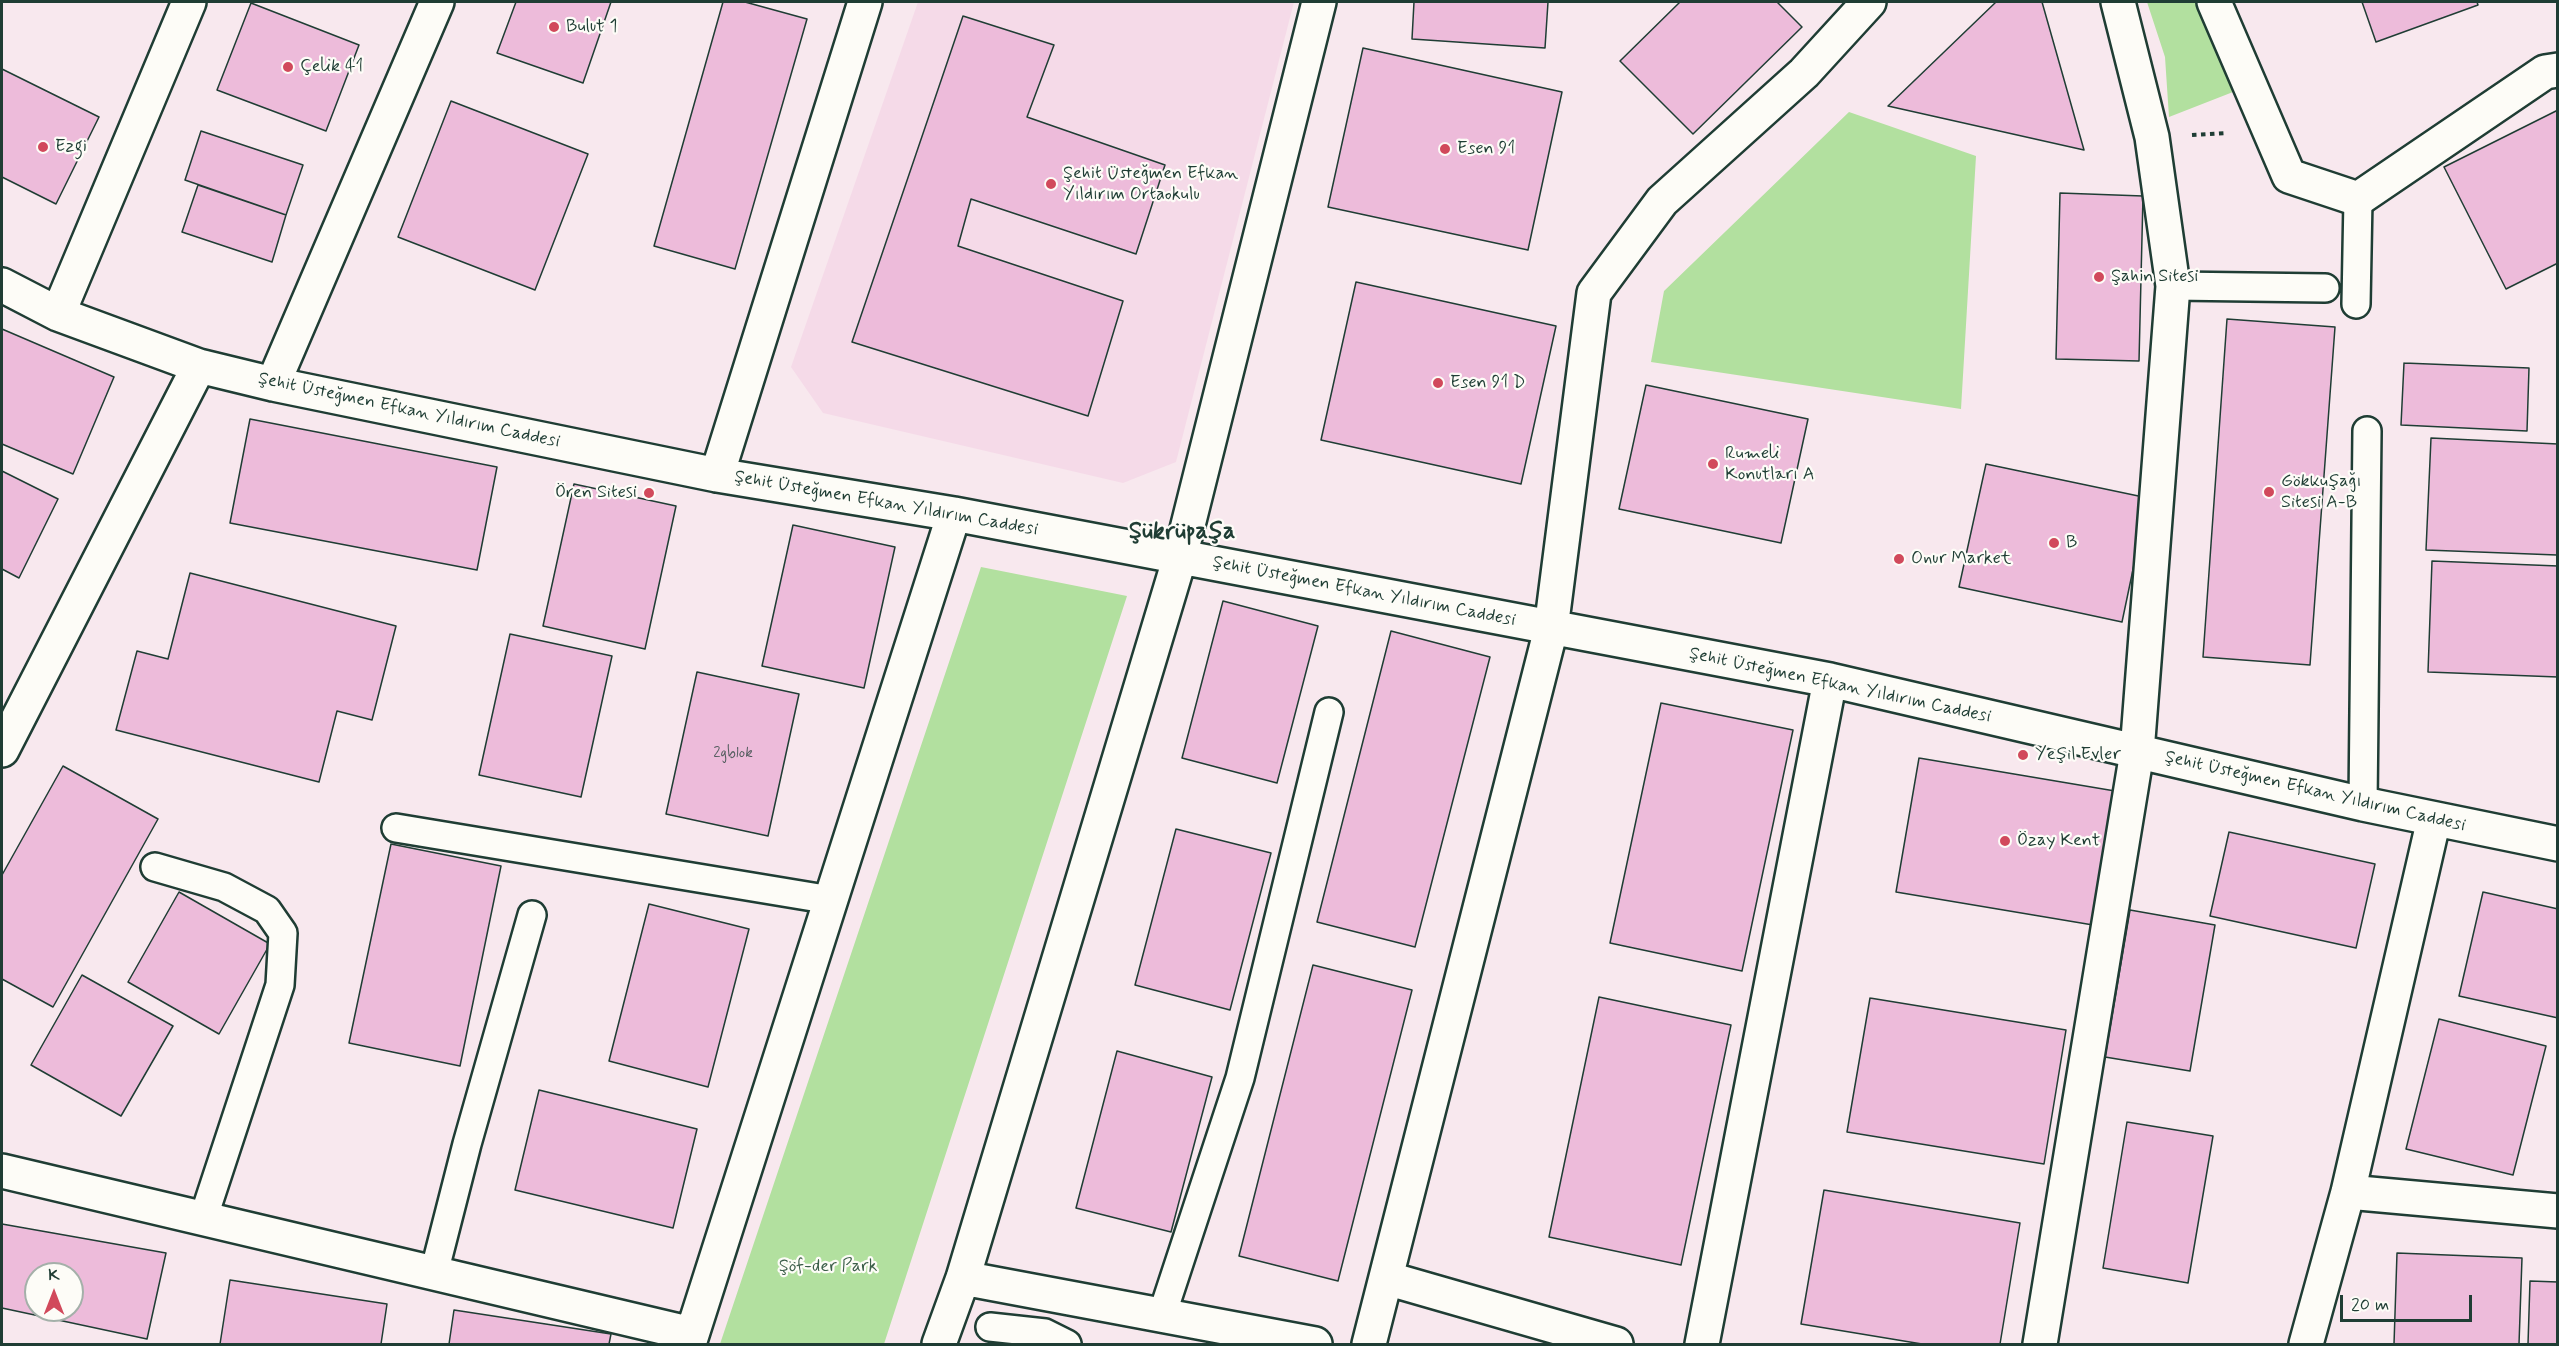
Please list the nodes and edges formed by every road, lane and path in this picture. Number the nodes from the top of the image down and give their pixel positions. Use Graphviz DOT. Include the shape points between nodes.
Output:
graph roads {
  1 [pos="189,2"];
  2 [pos="437,2"];
  3 [pos="865,2"];
  4 [pos="1319,2"];
  5 [pos="1869,2"];
  6 [pos="2118,2"];
  7 [pos="2214,2"];
  8 [pos="2558,70"];
  9 [pos="2269,130"];
  10 [pos="2152,137"];
  11 [pos="2358,198"];
  12 [pos="2,285"];
  13 [pos="2173,286"];
  14 [pos="2325,288"];
  15 [pos="2355,304"];
  16 [pos="58,314"];
  17 [pos="199,366"];
  18 [pos="273,384"];
  19 [pos="2367,431"];
  20 [pos="717,475"];
  21 [pos="954,514"];
  22 [pos="1180,556"];
  23 [pos="1551,629"];
  24 [pos="1830,680"];
  25 [pos="1329,712"];
  26 [pos="2,750"];
  27 [pos="2137,752"];
  28 [pos="2363,804"];
  29 [pos="2434,819"];
  30 [pos="396,828"];
  31 [pos="2558,844"];
  32 [pos="154,867"];
  33 [pos="831,900"];
  34 [pos="532,915"];
  35 [pos="2,1171"];
  36 [pos="2348,1192"];
  37 [pos="2558,1211"];
  38 [pos="203,1219"];
  39 [pos="434,1273"];
  40 [pos="963,1278"];
  41 [pos="1386,1278"];
  42 [pos="1162,1315"];
  43 [pos="990,1327"];
  44 [pos="691,1339"];
  45 [pos="939,1344"];
  46 [pos="1067,1344"];
  47 [pos="1315,1344"];
  48 [pos="1369,1344"];
  49 [pos="1616,1344"];
  50 [pos="1702,1344"];
  51 [pos="2040,1344"];
  52 [pos="2306,1344"];
  1 -- 16 [label="street"];
  2 -- 18 [label="street"];
  3 -- 20 [label="street"];
  4 -- 22 [label="street"];
  5 -- 23 [label="street" via="1804,73 1662,201 1594,293"];
  6 -- 10 [label="street"];
  7 -- 9 [label="street"];
  8 -- 11 [label="street" via="2545,72"];
  9 -- 10 [label="path"];
  9 -- 11 [label="street" via="2289,176"];
  10 -- 13 [label="street"];
  11 -- 15 [label="lane"];
  12 -- 16 [label="street, Şehit Üsteğmen Efkan Yıldırım Caddesi"];
  13 -- 14 [label="lane"];
  13 -- 27 [label="street"];
  16 -- 17 [label="street, Şehit Üsteğmen Efkan Yıldırım Caddesi"];
  17 -- 18 [label="street, Şehit Üsteğmen Efkan Yıldırım Caddesi"];
  17 -- 26 [label="street"];
  18 -- 20 [label="street, Şehit Üsteğmen Efkan Yıldırım Caddesi"];
  19 -- 28 [label="lane"];
  20 -- 21 [label="street, Şehit Üsteğmen Efkan Yıldırım Caddesi"];
  21 -- 22 [label="street, Şehit Üsteğmen Efkan Yıldırım Caddesi"];
  21 -- 33 [label="street"];
  22 -- 23 [label="street, Şehit Üsteğmen Efkan Yıldırım Caddesi"];
  22 -- 40 [label="street"];
  23 -- 24 [label="street, Şehit Üsteğmen Efkan Yıldırım Caddesi"];
  23 -- 41 [label="street"];
  24 -- 27 [label="street, Şehit Üsteğmen Efkan Yıldırım Caddesi"];
  24 -- 50 [label="street"];
  25 -- 42 [label="lane" via="1240,1078"];
  27 -- 28 [label="street, Şehit Üsteğmen Efkan Yıldırım Caddesi"];
  27 -- 51 [label="street"];
  28 -- 29 [label="street, Şehit Üsteğmen Efkan Yıldırım Caddesi"];
  29 -- 31 [label="street, Şehit Üsteğmen Efkan Yıldırım Caddesi"];
  29 -- 36 [label="street"];
  30 -- 33 [label="lane"];
  32 -- 38 [label="lane" via="224,887 267,910 283,933 280,985"];
  33 -- 44 [label="street"];
  34 -- 39 [label="lane" via="466,1144"];
  35 -- 38 [label="street"];
  36 -- 37 [label="street"];
  36 -- 52 [label="street"];
  38 -- 39 [label="street"];
  39 -- 44 [label="street"];
  40 -- 42 [label="street"];
  40 -- 45 [label="street"];
  41 -- 48 [label="street"];
  41 -- 49 [label="street"];
  42 -- 47 [label="street"];
  43 -- 46 [label="lane" via="1045,1333"];
}
